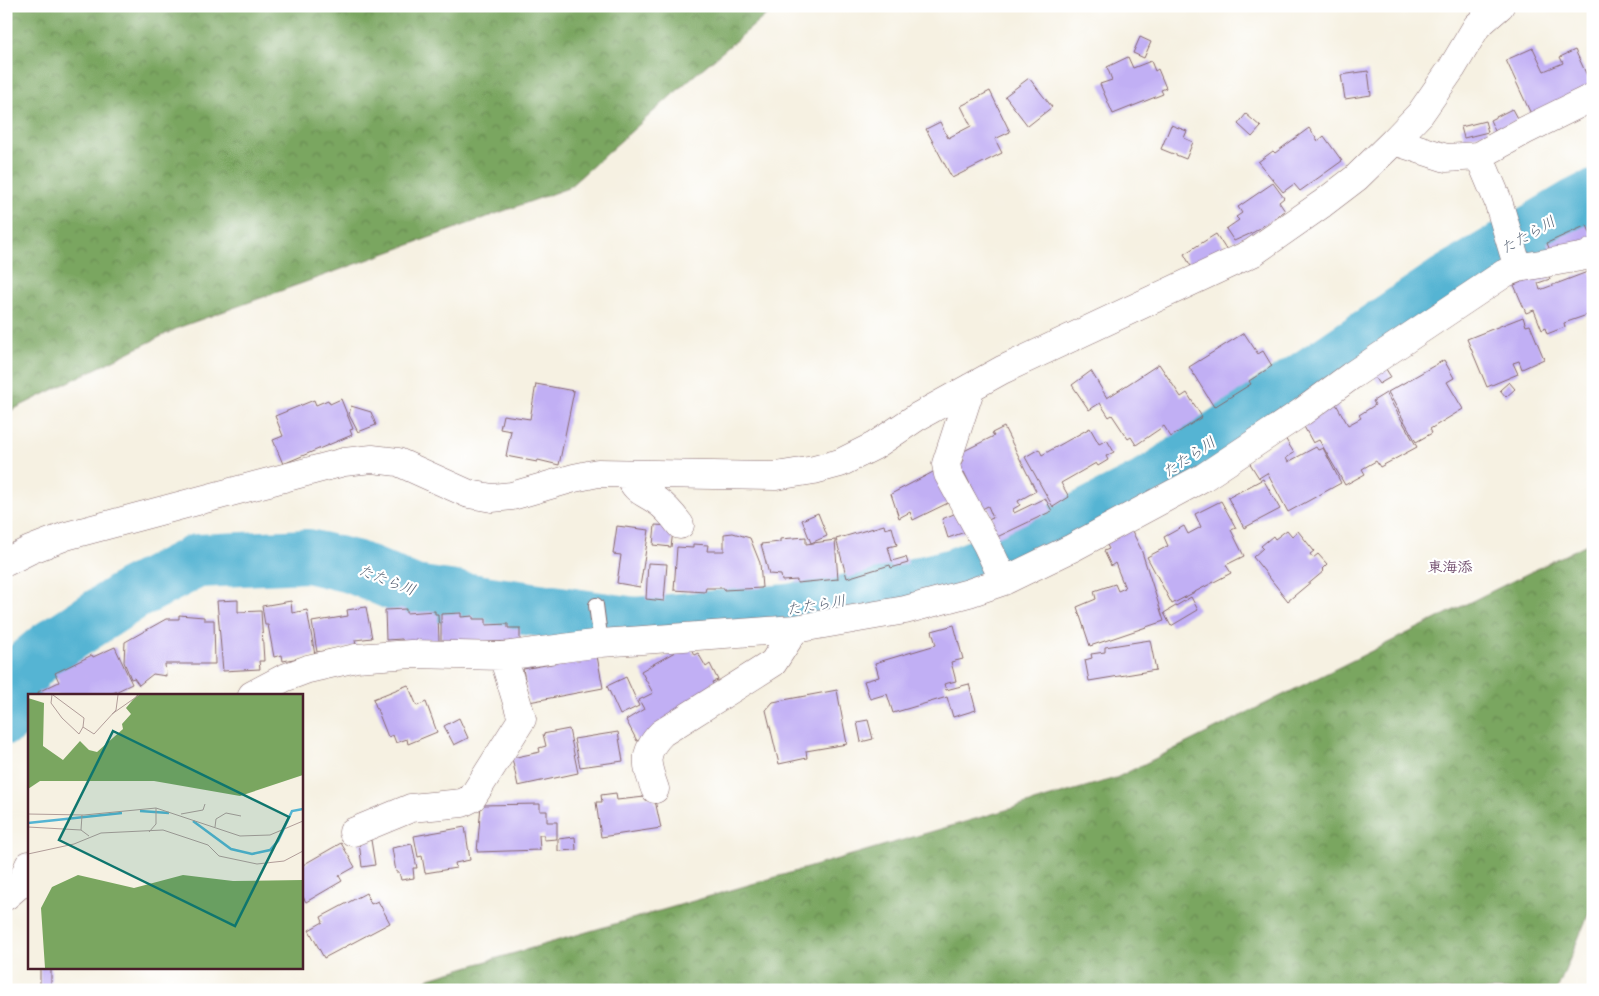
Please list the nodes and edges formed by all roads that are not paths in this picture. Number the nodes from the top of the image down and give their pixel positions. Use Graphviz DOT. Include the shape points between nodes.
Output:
graph roads {
  1 [pos="1500,6"];
  2 [pos="1593,97"];
  3 [pos="1394,141"];
  4 [pos="1479,156"];
  5 [pos="1593,252"];
  6 [pos="1517,265"];
  7 [pos="971,387"];
  8 [pos="628,474"];
  9 [pos="680,525"];
  10 [pos="6,562"];
  11 [pos="1003,577"];
  12 [pos="596,605"];
  13 [pos="795,629"];
  14 [pos="600,639"];
  15 [pos="503,656"];
  16 [pos="254,694"];
  17 [pos="655,789"];
  18 [pos="353,832"];
  19 [pos="28,867"];
  20 [pos="9,894"];
  1 -- 3 [label="street" via="1477,26 1420,114"];
  2 -- 4 [label="street"];
  3 -- 4 [label="street" via="1446,158"];
  3 -- 7 [label="street" via="1356,178 1252,253"];
  4 -- 6 [label="street" via="1498,202"];
  5 -- 6 [label="street" via="1586,256"];
  6 -- 11 [label="street" via="1204,477 1072,548"];
  7 -- 8 [label="street" via="874,446 840,463 814,470 776,476"];
  7 -- 11 [label="street" via="946,464 948,474"];
  8 -- 9 [label="street" via="640,492 659,502"];
  8 -- 10 [label="street" via="598,473 512,496 492,498 469,494 398,462 372,459 344,462 66,536"];
  11 -- 13 [label="street" via="959,596 906,610"];
  12 -- 14 [label="lane"];
  13 -- 14 [label="street"];
  13 -- 17 [label="street" via="773,664 662,733 652,743 647,755"];
  14 -- 15 [label="street"];
  15 -- 16 [label="street" via="411,654 356,658 308,669"];
  15 -- 18 [label="street" via="522,719 472,798 462,803 411,808"];
  19 -- 20 [label="street" via="21,883"];
}
